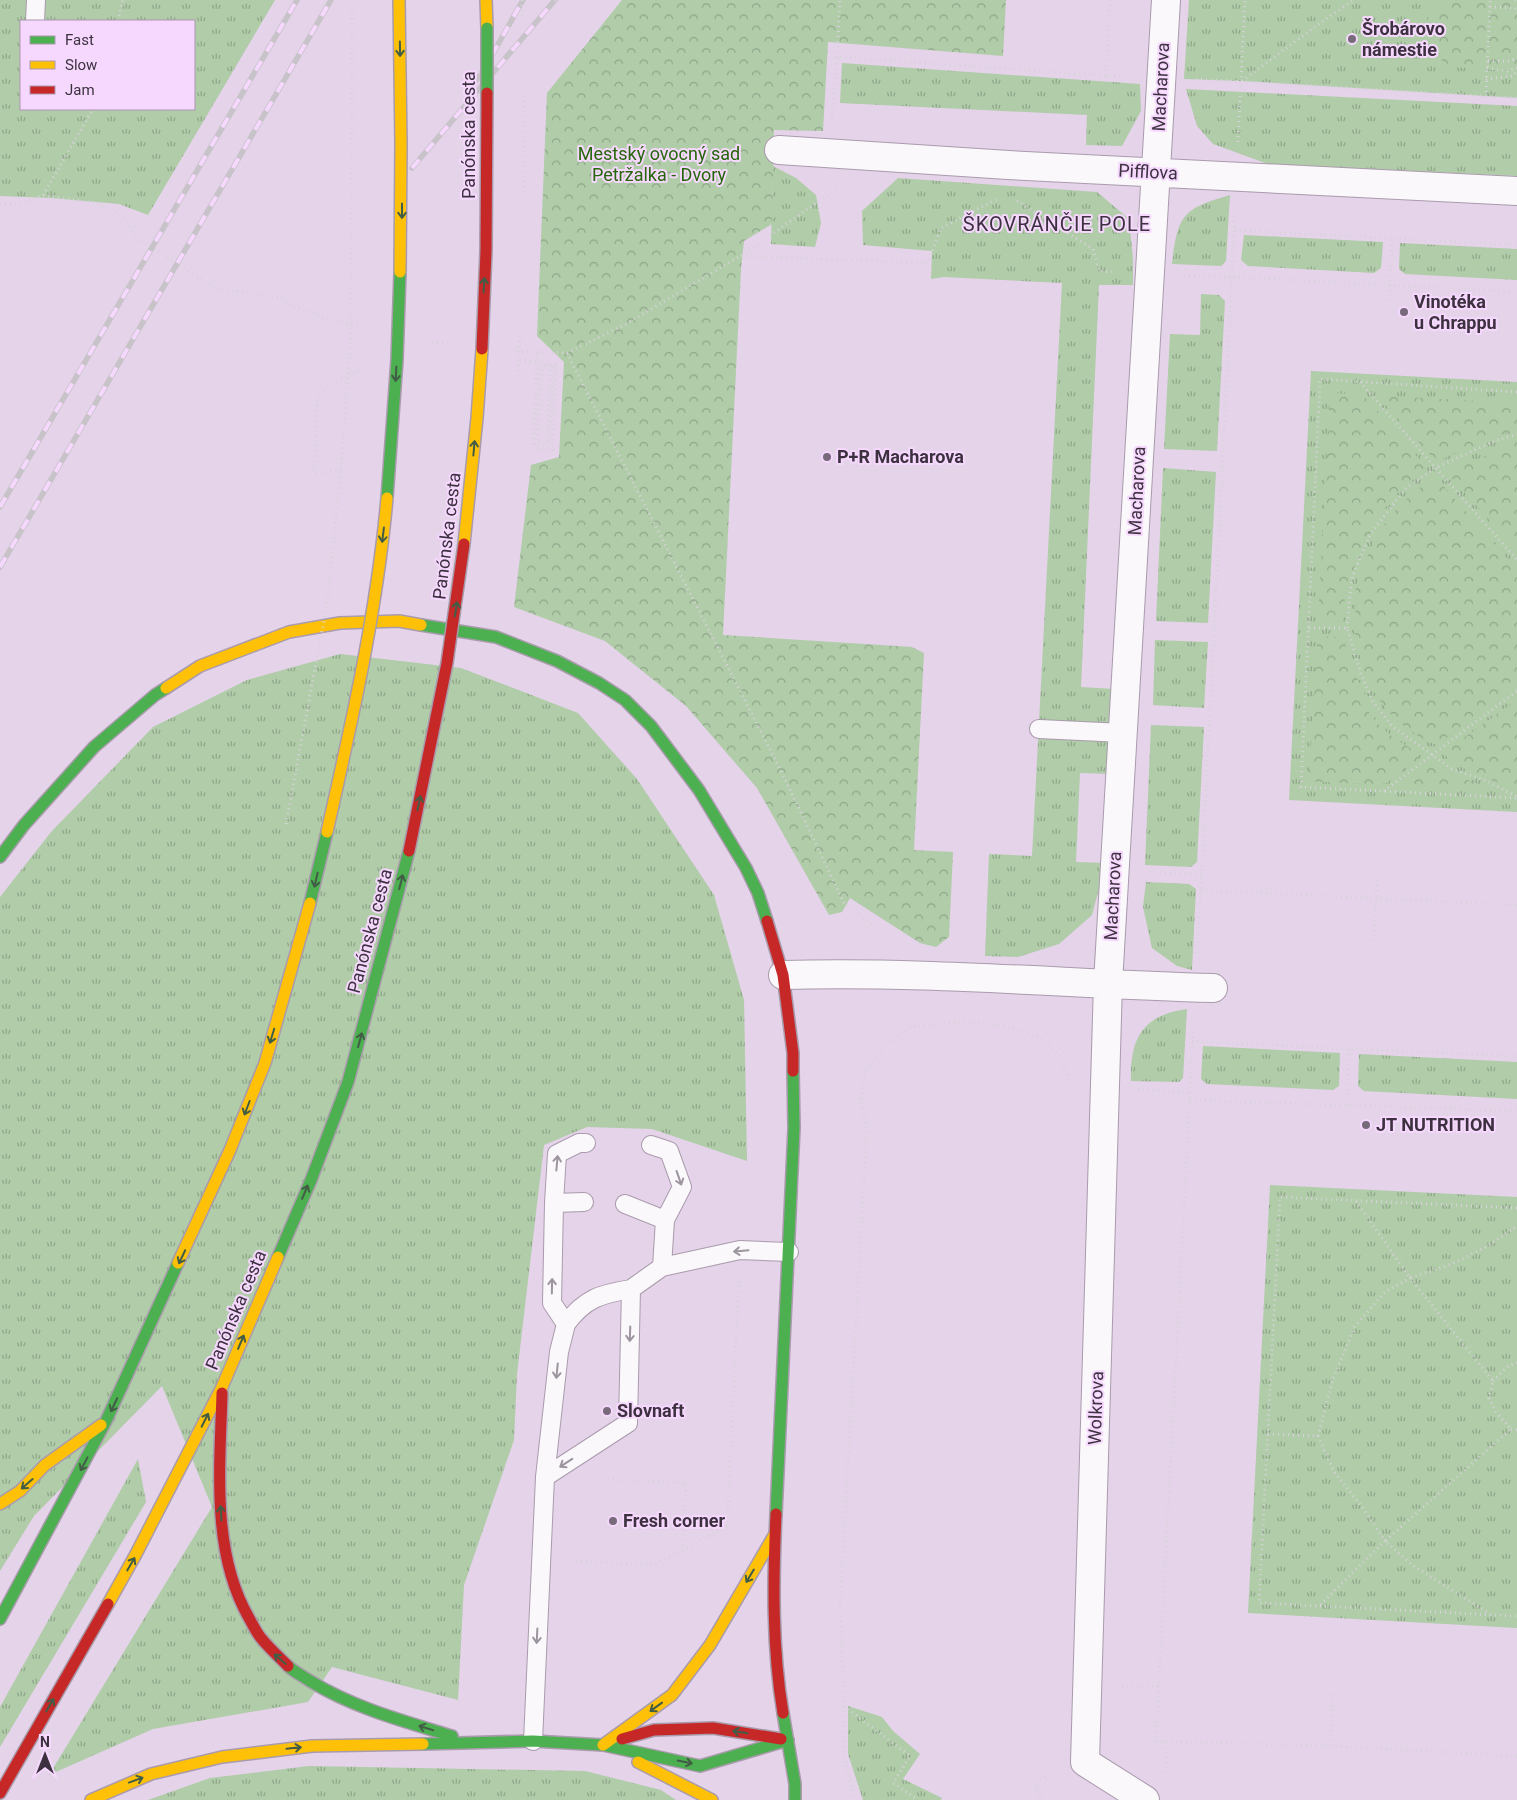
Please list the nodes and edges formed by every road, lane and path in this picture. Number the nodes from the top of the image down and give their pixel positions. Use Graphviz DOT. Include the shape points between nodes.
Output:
graph roads {
  1 [pos="36,0"];
  2 [pos="123,0"];
  3 [pos="352,0"];
  4 [pos="399,0"];
  5 [pos="486,0"];
  6 [pos="840,0"];
  7 [pos="1110,0"];
  8 [pos="1166,0"];
  9 [pos="1245,0"];
  10 [pos="1354,0"];
  11 [pos="1490,0"];
  12 [pos="1490,8"];
  13 [pos="1517,10"];
  14 [pos="35,20"];
  15 [pos="118,20"];
  16 [pos="837,57"];
  17 [pos="1517,57"];
  18 [pos="1488,61"];
  19 [pos="1487,68"];
  20 [pos="1517,68"];
  21 [pos="1517,72"];
  22 [pos="1106,76"];
  23 [pos="1161,78"];
  24 [pos="1486,79"];
  25 [pos="1242,81"];
  26 [pos="1486,97"];
  27 [pos="1517,98"];
  28 [pos="92,110"];
  29 [pos="779,150"];
  30 [pos="829,154"];
  31 [pos="1156,172"];
  32 [pos="1237,176"];
  33 [pos="838,188"];
  34 [pos="1517,191"];
  35 [pos="43,195"];
  36 [pos="999,198"];
  37 [pos="1015,199"];
  38 [pos="0,204"];
  39 [pos="1235,230"];
  40 [pos="1392,239"];
  41 [pos="1517,245"];
  42 [pos="740,256"];
  43 [pos="1150,274"];
  44 [pos="1233,278"];
  45 [pos="1390,286"];
  46 [pos="1517,292"];
  47 [pos="1389,301"];
  48 [pos="370,329"];
  49 [pos="537,353"];
  50 [pos="538,362"];
  51 [pos="1360,382"];
  52 [pos="318,392"];
  53 [pos="1517,392"];
  54 [pos="1517,434"];
  55 [pos="1436,468"];
  56 [pos="341,470"];
  57 [pos="1517,560"];
  58 [pos="1309,628"];
  59 [pos="1347,628"];
  60 [pos="1517,691"];
  61 [pos="1039,730"];
  62 [pos="1123,733"];
  63 [pos="1432,754"];
  64 [pos="1384,791"];
  65 [pos="1517,797"];
  66 [pos="286,824"];
  67 [pos="0,857"];
  68 [pos="1115,871"];
  69 [pos="1202,874"];
  70 [pos="1377,880"];
  71 [pos="1201,890"];
  72 [pos="1375,898"];
  73 [pos="1517,904"];
  74 [pos="898,944"];
  75 [pos="1373,946"];
  76 [pos="783,975"];
  77 [pos="1108,983"];
  78 [pos="1203,988"];
  79 [pos="1192,1041"];
  80 [pos="1349,1050"];
  81 [pos="1517,1056"];
  82 [pos="1105,1087"];
  83 [pos="1190,1093"];
  84 [pos="1190,1100"];
  85 [pos="1348,1105"];
  86 [pos="1517,1111"];
  87 [pos="586,1143"];
  88 [pos="651,1145"];
  89 [pos="1356,1200"];
  90 [pos="584,1202"];
  91 [pos="554,1203"];
  92 [pos="624,1204"];
  93 [pos="1517,1208"];
  94 [pos="664,1220"];
  95 [pos="1517,1226"];
  96 [pos="740,1250"];
  97 [pos="789,1252"];
  98 [pos="662,1267"];
  99 [pos="1410,1278"];
  100 [pos="631,1290"];
  101 [pos="566,1324"];
  102 [pos="1517,1363"];
  103 [pos="1493,1381"];
  104 [pos="222,1386"];
  105 [pos="106,1421"];
  106 [pos="1511,1429"];
  107 [pos="1517,1430"];
  108 [pos="1268,1434"];
  109 [pos="1318,1436"];
  110 [pos="545,1477"];
  111 [pos="589,1479"];
  112 [pos="0,1504"];
  113 [pos="775,1534"];
  114 [pos="1385,1541"];
  115 [pos="683,1550"];
  116 [pos="565,1561"];
  117 [pos="1318,1606"];
  118 [pos="1492,1615"];
  119 [pos="1517,1616"];
  120 [pos="0,1619"];
  121 [pos="1333,1693"];
  122 [pos="843,1706"];
  123 [pos="788,1740"];
  124 [pos="533,1741"];
  125 [pos="1166,1741"];
  126 [pos="473,1742"];
  127 [pos="604,1745"];
  128 [pos="1330,1746"];
  129 [pos="1517,1756"];
  130 [pos="1166,1778"];
  131 [pos="795,1784"];
  132 [pos="0,1793"];
  133 [pos="853,1796"];
  134 [pos="91,1800"];
  135 [pos="712,1800"];
  136 [pos="795,1800"];
  137 [pos="801,1800"];
  138 [pos="918,1800"];
  139 [pos="1145,1800"];
  1 -- 14 [label="lane"];
  2 -- 15 [label="path"];
  3 -- 56 [label="path, bridge" via="352,335"];
  4 -- 105 [label="street, one-way, bridge" via="402,263 394,430 378,579 354,711 304,928 264,1063 230,1150"];
  104 -- 5 [label="street, Panónska cesta, one-way, bridge" via="311,1180 348,1082 409,851 436,725 457,598 472,472 485,270"];
  6 -- 16 [label="path"];
  7 -- 22 [label="path"];
  8 -- 23 [label="street, Macharova"];
  9 -- 25 [label="path"];
  10 -- 25 [label="path"];
  11 -- 12 [label="path"];
  12 -- 13 [label="path"];
  12 -- 18 [label="path"];
  16 -- 22 [label="path"];
  16 -- 30 [label="path"];
  17 -- 18 [label="path" via="1511,61"];
  18 -- 19 [label="path"];
  19 -- 20 [label="path" via="1508,71"];
  19 -- 24 [label="path"];
  21 -- 24 [label="path" via="1512,76"];
  22 -- 23 [label="path"];
  23 -- 25 [label="path"];
  23 -- 31 [label="street, Macharova"];
  24 -- 26 [label="path"];
  25 -- 26 [label="path"];
  25 -- 32 [label="path"];
  26 -- 27 [label="path"];
  28 -- 35 [label="path"];
  29 -- 30 [label="street, Pifflova"];
  30 -- 31 [label="street, Pifflova"];
  31 -- 32 [label="street, Pifflova"];
  31 -- 43 [label="street, Macharova"];
  32 -- 34 [label="street, Pifflova"];
  32 -- 39 [label="path"];
  33 -- 42 [label="path"];
  35 -- 38 [label="path" via="20,204"];
  35 -- 48 [label="path" via="94,203 113,210 127,221 135,237 219,290 278,297 310,313"];
  36 -- 42 [label="path" via="941,228 928,262"];
  37 -- 43 [label="path" via="1094,249 1099,271"];
  39 -- 40 [label="path"];
  39 -- 44 [label="path"];
  40 -- 41 [label="path"];
  40 -- 45 [label="path"];
  42 -- 74 [label="path" via="626,324 567,353 782,773 844,905"];
  43 -- 44 [label="path"];
  43 -- 62 [label="street, Macharova"];
  44 -- 45 [label="path"];
  44 -- 69 [label="path"];
  45 -- 46 [label="path"];
  45 -- 47 [label="path"];
  49 -- 50 [label="path" via="533,449 552,450 556,365 548,365 539,366 535,446 549,446 554,368 548,368 542,368 538,443 547,443 550,372 551,363"];
  51 -- 53 [label="path"];
  51 -- 55 [label="path"];
  51 -- 58 [label="path" via="1320,379"];
  52 -- 56 [label="path" via="314,474"];
  54 -- 55 [label="path"];
  55 -- 57 [label="path"];
  55 -- 59 [label="path" via="1406,488 1371,533 1352,577"];
  56 -- 66 [label="path, bridge" via="327,604"];
  58 -- 59 [label="path"];
  58 -- 64 [label="path" via="1301,786"];
  59 -- 63 [label="path" via="1373,702 1393,727"];
  60 -- 63 [label="path"];
  61 -- 62 [label="lane"];
  62 -- 68 [label="street, Macharova"];
  63 -- 64 [label="path"];
  63 -- 65 [label="path" via="1452,769 1487,781"];
  64 -- 65 [label="path"];
  67 -- 76 [label="street" via="24,824 94,746 155,695 200,666 289,632 340,623 399,621 445,627 496,637 557,661 625,700 651,726 699,790 746,868 758,893"];
  68 -- 69 [label="path"];
  68 -- 77 [label="street, Macharova"];
  69 -- 71 [label="path"];
  70 -- 72 [label="path"];
  71 -- 72 [label="path"];
  71 -- 78 [label="path"];
  72 -- 73 [label="path"];
  72 -- 75 [label="path"];
  76 -- 77 [label="street" via="830,973"];
  76 -- 97 [label="street" via="793,1053 794,1128"];
  77 -- 78 [label="street"];
  77 -- 82 [label="street, Wolkrova"];
  78 -- 79 [label="path"];
  79 -- 80 [label="path"];
  79 -- 83 [label="path"];
  80 -- 81 [label="path"];
  80 -- 85 [label="path"];
  82 -- 83 [label="path"];
  82 -- 122 [label="path" via="1070,1084 1060,1056 1040,1038 1003,1026 966,1021 910,1027 886,1045 865,1072 861,1103 867,1128 840,1605"];
  82 -- 139 [label="street, Wolkrova" via="1085,1762"];
  83 -- 84 [label="path"];
  84 -- 85 [label="path"];
  84 -- 125 [label="path" via="1156,1741"];
  85 -- 86 [label="path"];
  91 -- 87 [label="lane, one-way" via="557,1154"];
  88 -- 94 [label="lane, one-way" via="669,1151 682,1187"];
  89 -- 93 [label="path"];
  89 -- 99 [label="path"];
  89 -- 108 [label="path" via="1280,1197"];
  90 -- 91 [label="lane"];
  101 -- 91 [label="lane, one-way" via="552,1303"];
  92 -- 94 [label="lane"];
  94 -- 98 [label="lane"];
  95 -- 99 [label="path" via="1452,1264"];
  96 -- 97 [label="lane"];
  96 -- 98 [label="lane"];
  96 -- 115 [label="path" via="727,1526"];
  97 -- 113 [label="street"];
  98 -- 100 [label="lane"];
  99 -- 103 [label="path"];
  99 -- 109 [label="path" via="1385,1292 1355,1326 1333,1379"];
  100 -- 101 [label="lane" via="604,1293 586,1302"];
  100 -- 110 [label="lane, one-way" via="628,1423"];
  101 -- 110 [label="lane, one-way" via="559,1352"];
  102 -- 103 [label="path" via="1508,1366"];
  103 -- 106 [label="path" via="1489,1398"];
  126 -- 104 [label="street, one-way" via="392,1718 330,1693 280,1660 261,1640 234,1588 222,1533"];
  132 -- 104 [label="street, Panónska cesta, one-way" via="136,1554"];
  105 -- 112 [label="street, one-way"];
  105 -- 120 [label="street, one-way"];
  106 -- 107 [label="path"];
  106 -- 114 [label="path"];
  108 -- 109 [label="path"];
  108 -- 117 [label="path" via="1259,1603"];
  109 -- 114 [label="path" via="1334,1472"];
  110 -- 124 [label="lane, one-way"];
  111 -- 115 [label="path" via="686,1483"];
  113 -- 123 [label="street" via="775,1628 779,1688"];
  113 -- 127 [label="street, one-way" via="710,1645 672,1695"];
  114 -- 117 [label="path"];
  114 -- 118 [label="path" via="1412,1565"];
  115 -- 116 [label="path" via="654,1565"];
  117 -- 118 [label="path"];
  118 -- 119 [label="path"];
  121 -- 128 [label="path"];
  122 -- 133 [label="path" via="843,1752"];
  122 -- 138 [label="path" via="910,1756 893,1783"];
  123 -- 127 [label="street, one-way" via="713,1728 654,1730"];
  127 -- 123 [label="street, one-way" via="700,1766"];
  123 -- 131 [label="street"];
  124 -- 126 [label="street"];
  124 -- 127 [label="street"];
  125 -- 128 [label="path"];
  125 -- 130 [label="path"];
  134 -- 126 [label="street, one-way" via="151,1774 222,1757 312,1746"];
  127 -- 135 [label="street"];
  128 -- 129 [label="path"];
  131 -- 136 [label="street"];
  131 -- 137 [label="street"];
}
